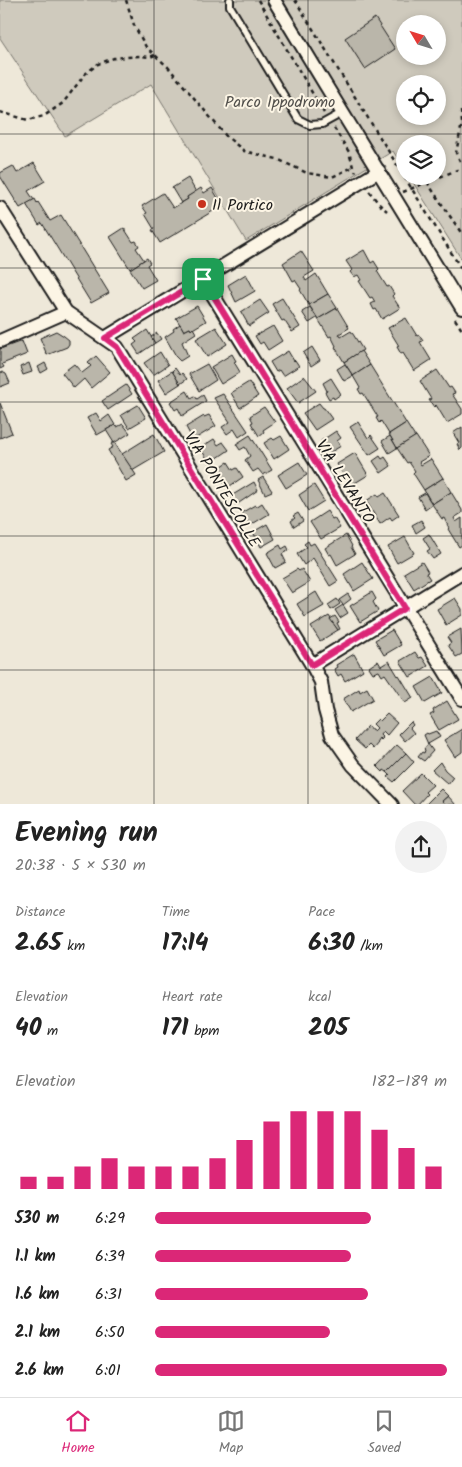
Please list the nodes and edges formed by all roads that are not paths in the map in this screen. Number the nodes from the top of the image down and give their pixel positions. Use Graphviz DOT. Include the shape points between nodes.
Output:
graph roads {
  1 [pos="230,0"];
  2 [pos="274,0"];
  3 [pos="342,113"];
  4 [pos="379,171"];
  5 [pos="0,208"];
  6 [pos="203,279"];
  7 [pos="457,311"];
  8 [pos="66,312"];
  9 [pos="105,338"];
  10 [pos="0,341"];
  11 [pos="462,573"];
  12 [pos="405,608"];
  13 [pos="312,665"];
  14 [pos="462,699"];
  15 [pos="392,804"];
  1 -- 3 [label="lane" via="230,6 298,119 310,125 322,124"];
  2 -- 3 [label="street"];
  3 -- 4 [label="street"];
  4 -- 6 [label="street"];
  4 -- 7 [label="street"];
  5 -- 8 [label="street, VIA PONTESCOLLE"];
  6 -- 9 [label="street"];
  6 -- 12 [label="street, VIA LEVANTO"];
  8 -- 9 [label="street, VIA PONTESCOLLE"];
  8 -- 10 [label="street"];
  9 -- 13 [label="street, VIA PONTESCOLLE" via="117,347"];
  11 -- 12 [label="street"];
  12 -- 13 [label="street"];
  12 -- 14 [label="street, VIA LEVANTO"];
  13 -- 15 [label="street, VIA PONTESCOLLE" via="321,682 332,735 353,765"];
}
